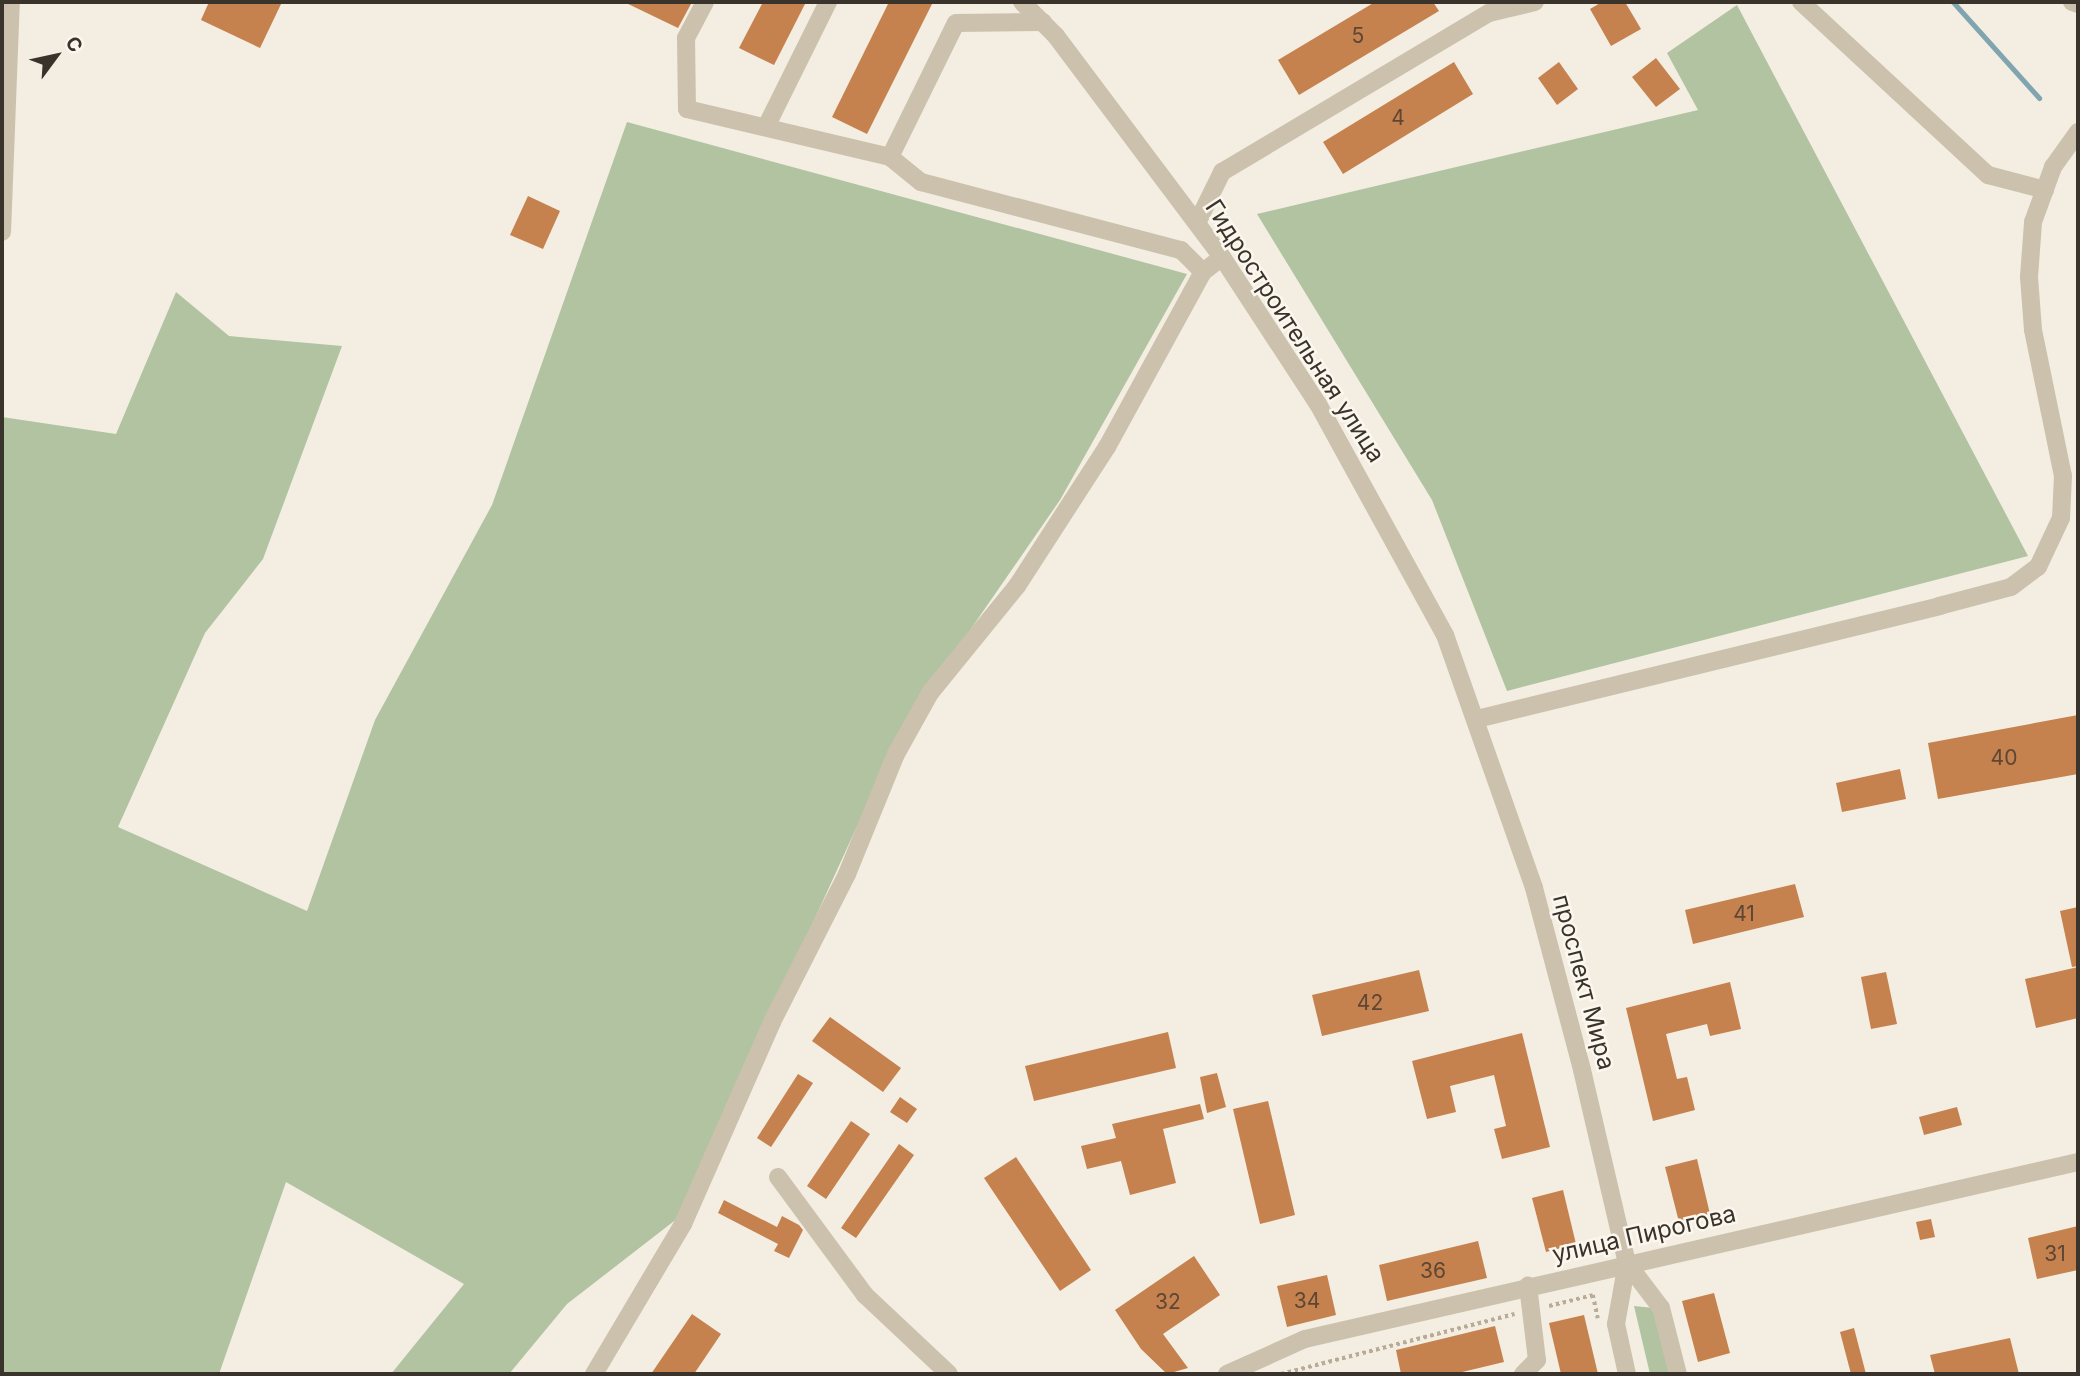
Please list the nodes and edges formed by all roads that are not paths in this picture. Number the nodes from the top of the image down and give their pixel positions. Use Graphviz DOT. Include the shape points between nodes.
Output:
graph roads {
  1 [pos="11,2"];
  2 [pos="705,2"];
  3 [pos="828,2"];
  4 [pos="1022,2"];
  5 [pos="1535,2"];
  6 [pos="1801,2"];
  7 [pos="2072,2"];
  8 [pos="2078,4"];
  9 [pos="1043,22"];
  10 [pos="766,127"];
  11 [pos="2078,132"];
  12 [pos="890,158"];
  13 [pos="2045,190"];
  14 [pos="1198,221"];
  15 [pos="2,232"];
  16 [pos="1222,257"];
  17 [pos="1203,272"];
  18 [pos="1477,719"];
  19 [pos="2078,1162"];
  20 [pos="778,1177"];
  21 [pos="1627,1263"];
  22 [pos="1528,1286"];
  23 [pos="594,1374"];
  24 [pos="949,1374"];
  25 [pos="1227,1374"];
  26 [pos="1523,1374"];
  27 [pos="1627,1374"];
  28 [pos="1678,1374"];
  1 -- 15 [label="street"];
  2 -- 10 [label="street" via="686,38 687,108"];
  3 -- 10 [label="street"];
  4 -- 9 [label="street, Гидростроительная улица"];
  5 -- 14 [label="street" via="1489,13 1222,172"];
  6 -- 13 [label="street" via="1988,174"];
  7 -- 8 [label="street"];
  9 -- 12 [label="street" via="956,23"];
  9 -- 14 [label="street, Гидростроительная улица"];
  10 -- 12 [label="street"];
  11 -- 13 [label="street" via="2053,167"];
  12 -- 17 [label="street" via="921,182 1181,250"];
  13 -- 18 [label="street" via="2033,222 2029,277 2033,330 2063,476 2061,518 2038,567 2011,587"];
  14 -- 16 [label="street, Гидростроительная улица"];
  16 -- 17 [label="street"];
  16 -- 18 [label="street, Гидростроительная улица" via="1318,404 1406,557 1445,635"];
  17 -- 23 [label="street" via="1107,447 1017,586 930,693 896,754 847,874 772,1022 682,1224"];
  18 -- 21 [label="street, проспект Мира" via="1534,888"];
  19 -- 21 [label="street, улица Пирогова"];
  20 -- 24 [label="street" via="864,1295"];
  21 -- 22 [label="street, улица Пирогова"];
  21 -- 27 [label="street, проспект Мира" via="1616,1324"];
  21 -- 28 [label="street, проспект Мира" via="1661,1308"];
  22 -- 25 [label="street, улица Пирогова" via="1305,1339"];
  22 -- 26 [label="street" via="1537,1360"];
}
